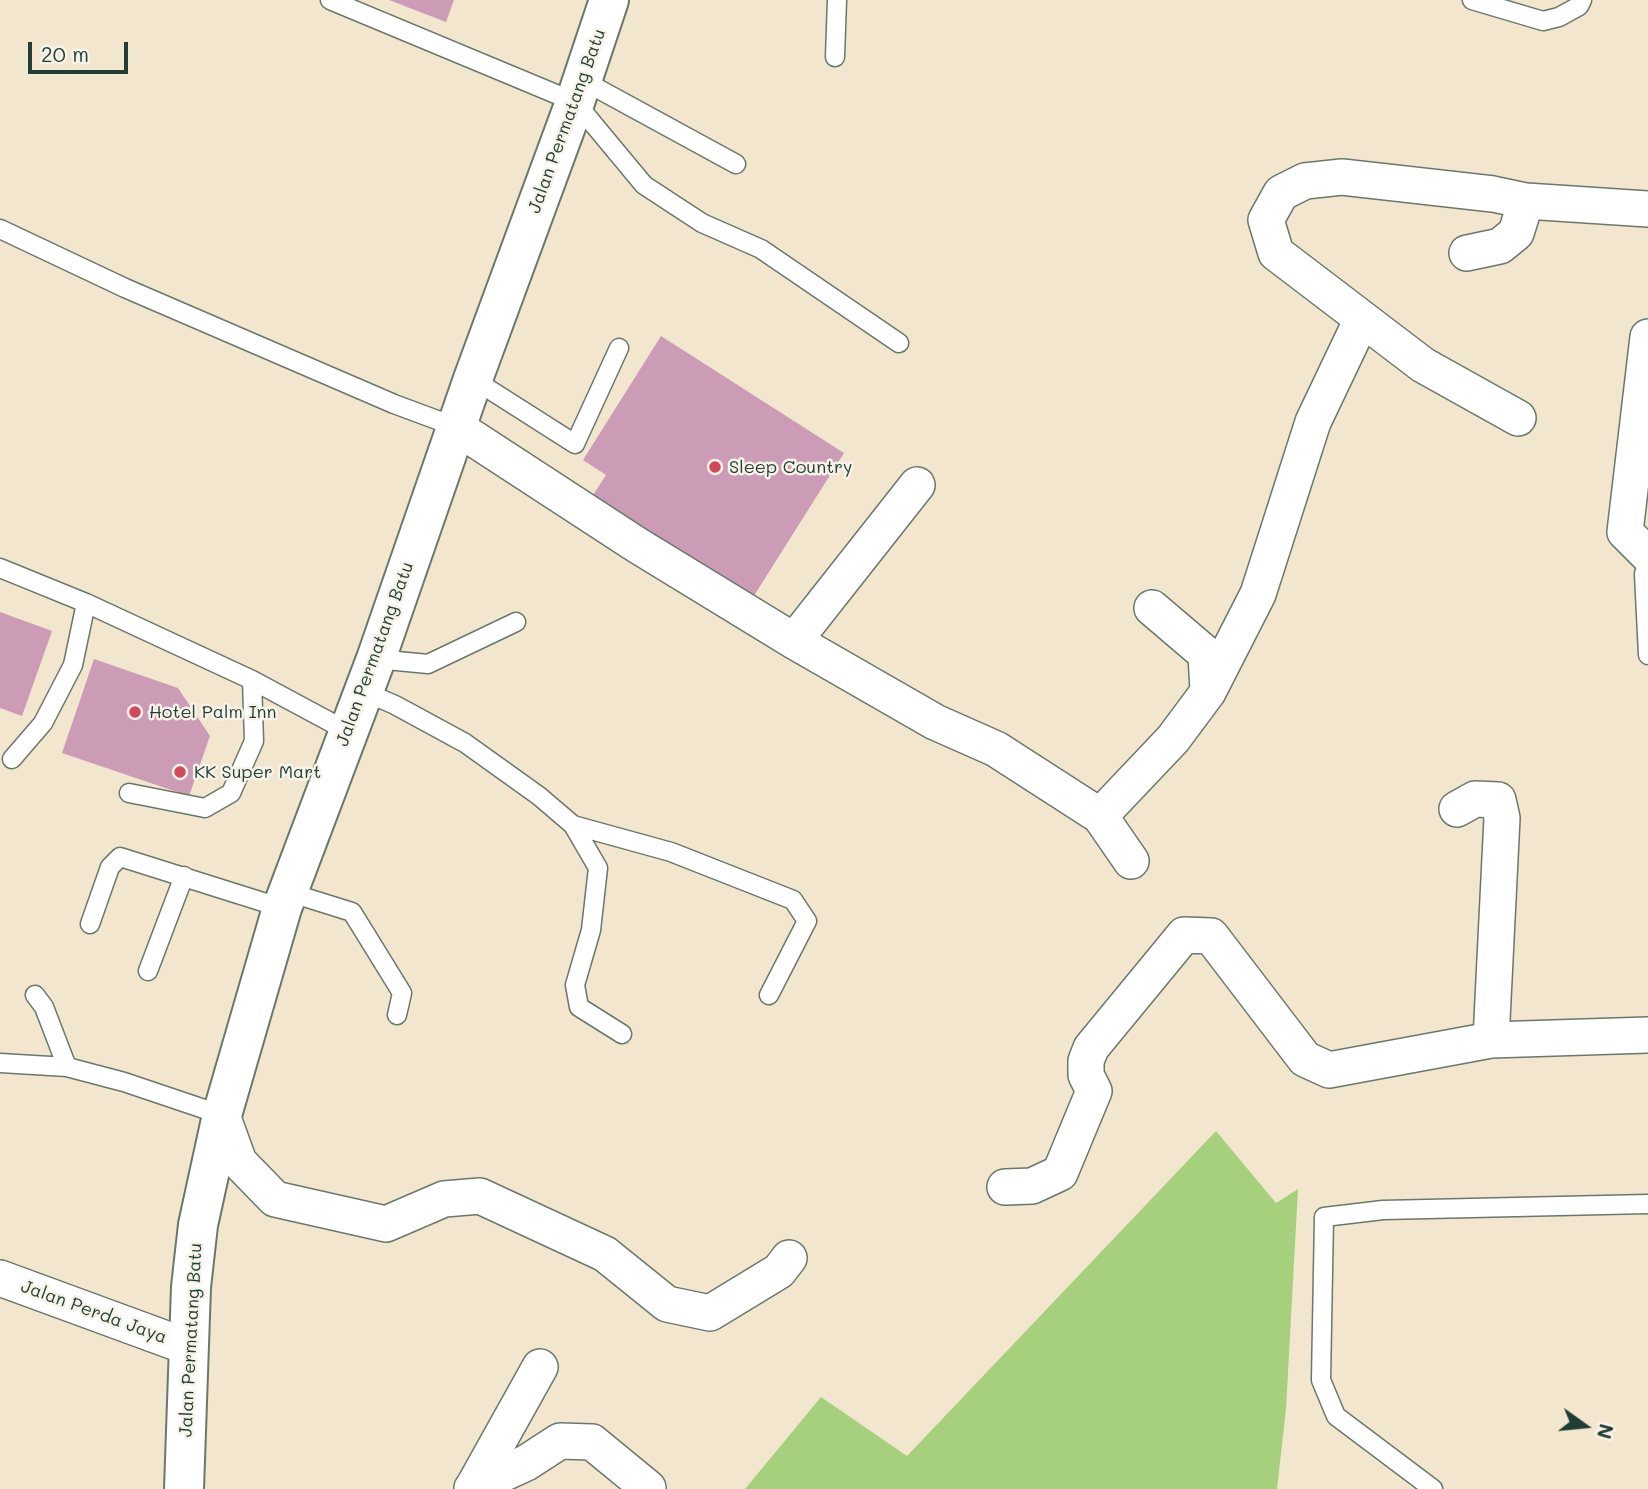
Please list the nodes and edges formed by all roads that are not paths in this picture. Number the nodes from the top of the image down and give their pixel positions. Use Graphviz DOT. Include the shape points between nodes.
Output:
graph roads {
  1 [pos="330,0"];
  2 [pos="609,0"];
  3 [pos="837,0"];
  4 [pos="1472,0"];
  5 [pos="1582,0"];
  6 [pos="835,57"];
  7 [pos="579,91"];
  8 [pos="736,164"];
  9 [pos="1526,201"];
  10 [pos="1648,209"];
  11 [pos="0,229"];
  12 [pos="1467,253"];
  13 [pos="1362,319"];
  14 [pos="1648,337"];
  15 [pos="898,343"];
  16 [pos="619,348"];
  17 [pos="473,379"];
  18 [pos="1645,387"];
  19 [pos="1518,418"];
  20 [pos="456,427"];
  21 [pos="917,485"];
  22 [pos="1640,549"];
  23 [pos="0,568"];
  24 [pos="86,603"];
  25 [pos="1152,608"];
  26 [pos="516,622"];
  27 [pos="794,641"];
  28 [pos="1648,655"];
  29 [pos="370,675"];
  30 [pos="252,680"];
  31 [pos="1208,692"];
  32 [pos="347,731"];
  33 [pos="12,759"];
  34 [pos="129,793"];
  35 [pos="1457,809"];
  36 [pos="1100,816"];
  37 [pos="573,825"];
  38 [pos="1131,861"];
  39 [pos="184,876"];
  40 [pos="285,900"];
  41 [pos="90,925"];
  42 [pos="148,971"];
  43 [pos="35,995"];
  44 [pos="769,995"];
  45 [pos="397,1015"];
  46 [pos="622,1034"];
  47 [pos="1648,1035"];
  48 [pos="1490,1040"];
  49 [pos="0,1063"];
  50 [pos="68,1067"];
  51 [pos="222,1115"];
  52 [pos="1005,1187"];
  53 [pos="1648,1204"];
  54 [pos="789,1258"];
  55 [pos="0,1278"];
  56 [pos="188,1347"];
  57 [pos="540,1367"];
  58 [pos="648,1488"];
  59 [pos="184,1489"];
  60 [pos="472,1489"];
  61 [pos="1433,1489"];
  1 -- 7 [label="lane"];
  2 -- 7 [label="main road, Jalan Permatang Batu"];
  3 -- 6 [label="lane"];
  4 -- 5 [label="lane" via="1542,21 1559,17"];
  7 -- 8 [label="lane"];
  7 -- 15 [label="lane" via="644,185 702,223 761,250"];
  7 -- 17 [label="main road, Jalan Permatang Batu"];
  9 -- 10 [label="street"];
  9 -- 12 [label="street" via="1516,233 1500,246"];
  9 -- 13 [label="street" via="1342,177 1305,181 1281,193 1266,220 1276,253"];
  11 -- 20 [label="lane" via="125,288"];
  13 -- 19 [label="street" via="1423,365"];
  13 -- 31 [label="street" via="1313,422 1258,594"];
  14 -- 18 [label="street"];
  16 -- 17 [label="lane" via="575,444"];
  17 -- 20 [label="main road, Jalan Permatang Batu"];
  18 -- 22 [label="street"];
  20 -- 27 [label="street"];
  20 -- 29 [label="main road, Jalan Permatang Batu"];
  21 -- 27 [label="street"];
  22 -- 28 [label="lane"];
  23 -- 24 [label="lane"];
  24 -- 30 [label="lane"];
  24 -- 33 [label="lane" via="73,665 43,723"];
  25 -- 31 [label="street" via="1206,654"];
  26 -- 29 [label="lane" via="428,664"];
  27 -- 36 [label="street" via="935,722 996,748"];
  29 -- 32 [label="main road, Jalan Permatang Batu"];
  29 -- 37 [label="lane" via="395,705 465,743"];
  30 -- 32 [label="lane"];
  30 -- 34 [label="lane" via="254,741 231,793 205,808"];
  31 -- 36 [label="street" via="1172,739"];
  32 -- 40 [label="main road, Jalan Permatang Batu"];
  35 -- 48 [label="street" via="1475,799 1498,800 1502,818"];
  36 -- 38 [label="street"];
  37 -- 44 [label="lane" via="671,852 793,900 807,921"];
  37 -- 46 [label="lane" via="598,868 591,930 575,985 579,1007"];
  39 -- 40 [label="lane"];
  39 -- 41 [label="lane" via="120,857 110,867"];
  39 -- 42 [label="lane"];
  40 -- 45 [label="lane" via="352,912 402,993"];
  40 -- 51 [label="main road, Jalan Permatang Batu"];
  43 -- 50 [label="lane"];
  47 -- 48 [label="street"];
  48 -- 52 [label="street" via="1329,1070 1305,1059 1211,936 1184,934 1091,1048 1086,1075 1094,1091 1060,1173 1032,1186"];
  49 -- 50 [label="lane"];
  50 -- 51 [label="lane"];
  51 -- 54 [label="street" via="240,1162 275,1199 386,1224 444,1199 480,1196 605,1254 667,1304 710,1313 779,1270"];
  51 -- 56 [label="main road, Jalan Permatang Batu" via="198,1225"];
  53 -- 61 [label="lane" via="1383,1210 1324,1217 1321,1380 1336,1416"];
  55 -- 56 [label="street, Jalan Perda Jaya"];
  56 -- 59 [label="main road, Jalan Permatang Batu"];
  57 -- 60 [label="street"];
  58 -- 60 [label="street" via="592,1442 560,1441"];
}
